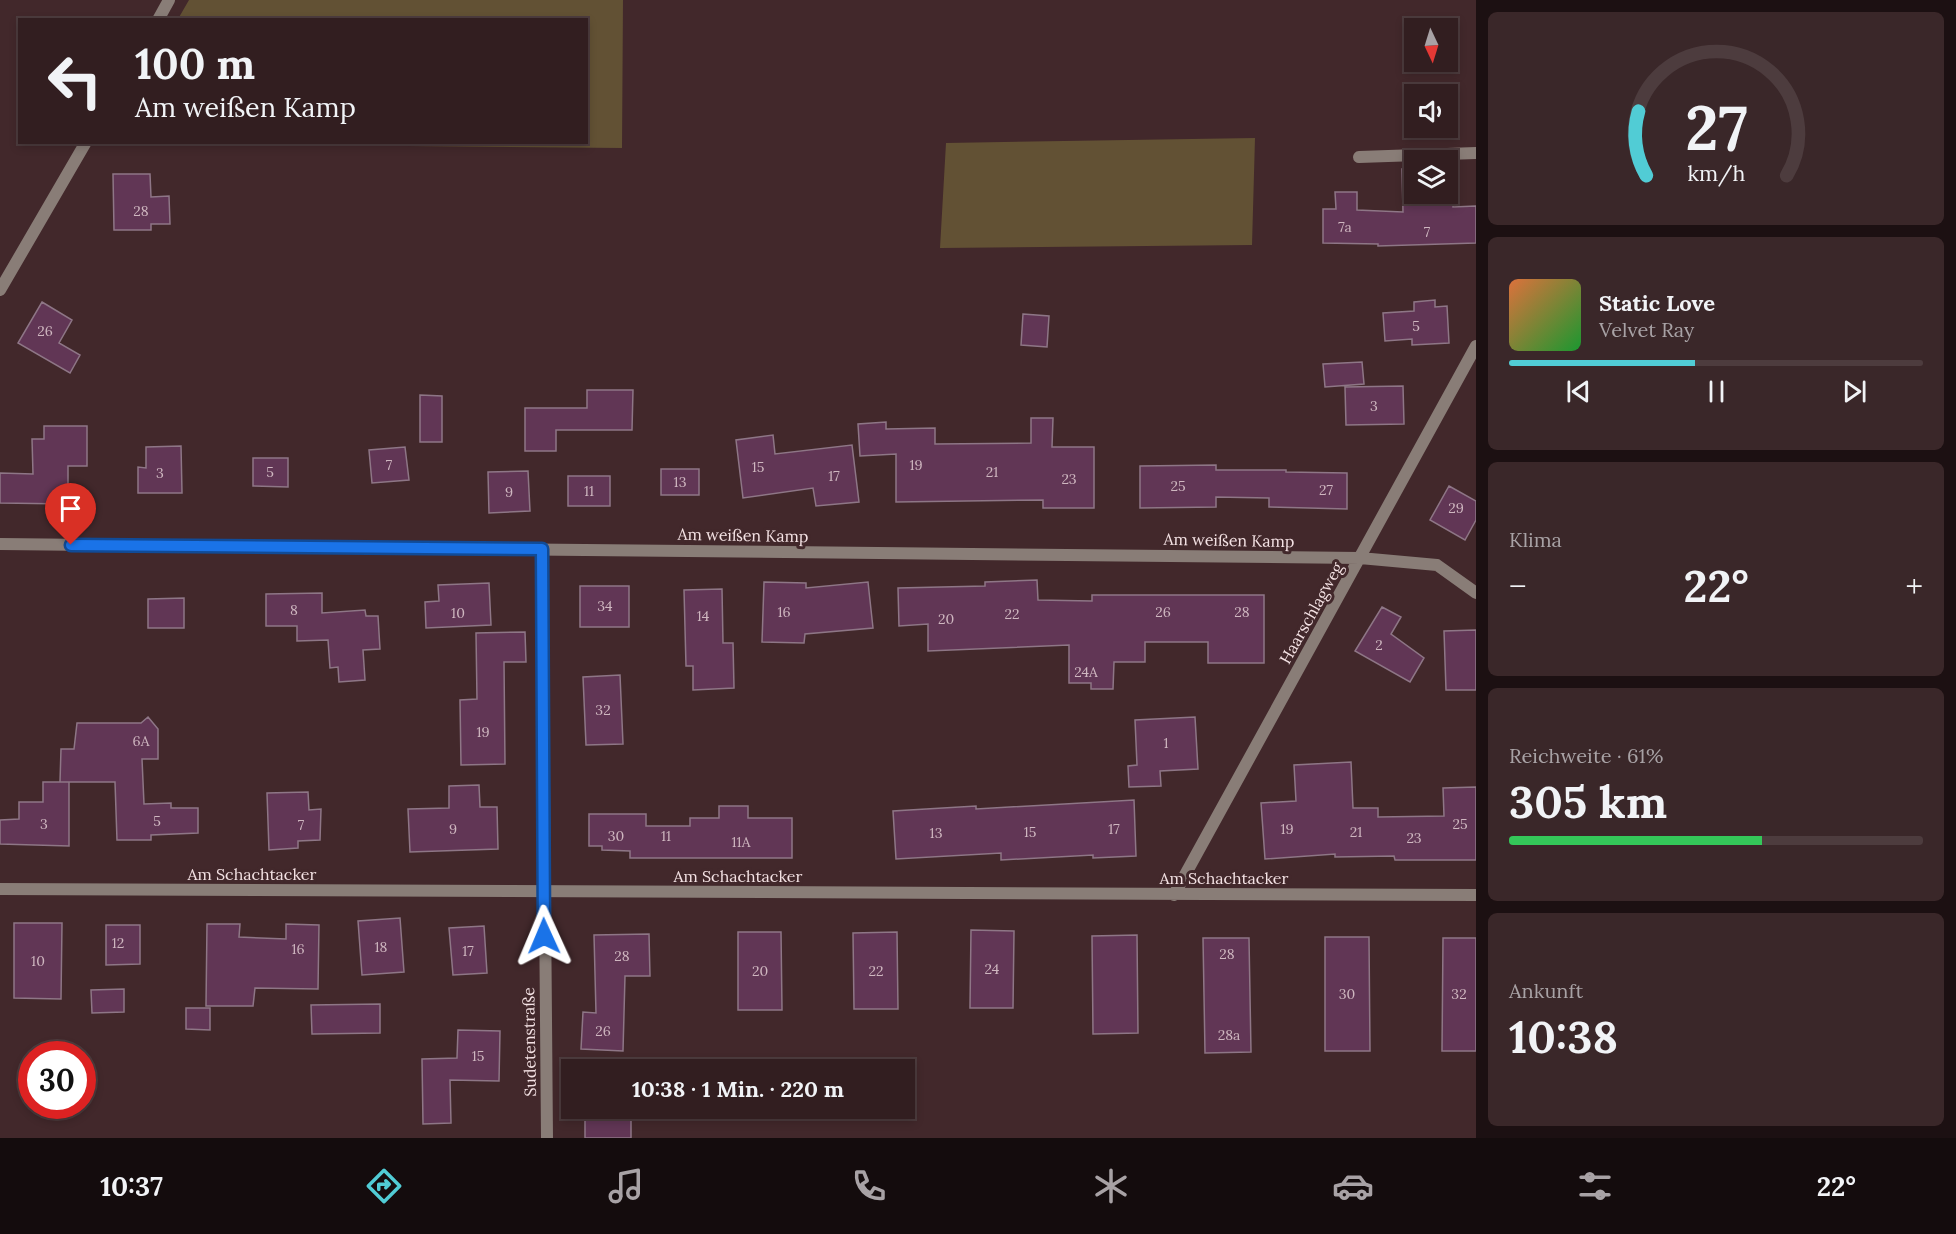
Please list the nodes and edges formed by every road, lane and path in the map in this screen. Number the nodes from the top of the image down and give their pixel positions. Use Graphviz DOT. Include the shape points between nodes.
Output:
graph roads {
  1 [pos="169,0"];
  2 [pos="159,18"];
  3 [pos="85,144"];
  4 [pos="1476,153"];
  5 [pos="1359,157"];
  6 [pos="0,290"];
  7 [pos="1476,346"];
  8 [pos="0,544"];
  9 [pos="542,549"];
  10 [pos="1360,558"];
  11 [pos="1476,593"];
  12 [pos="0,889"];
  13 [pos="543,892"];
  14 [pos="1174,895"];
  15 [pos="1476,895"];
  16 [pos="547,1138"];
  1 -- 2 [label="street"];
  3 -- 6 [label="street"];
  4 -- 5 [label="street"];
  7 -- 10 [label="street, Haarschlagweg"];
  8 -- 9 [label="street, Am weißen Kamp"];
  9 -- 10 [label="street, Am weißen Kamp"];
  9 -- 13 [label="street, Sudetenstraße"];
  10 -- 11 [label="street, Am weißen Kamp" via="1437,565"];
  10 -- 14 [label="street, Haarschlagweg"];
  12 -- 13 [label="street, Am Schachtacker"];
  13 -- 14 [label="street, Am Schachtacker"];
  13 -- 16 [label="street, Sudetenstraße"];
  14 -- 15 [label="street, Am Schachtacker"];
}
